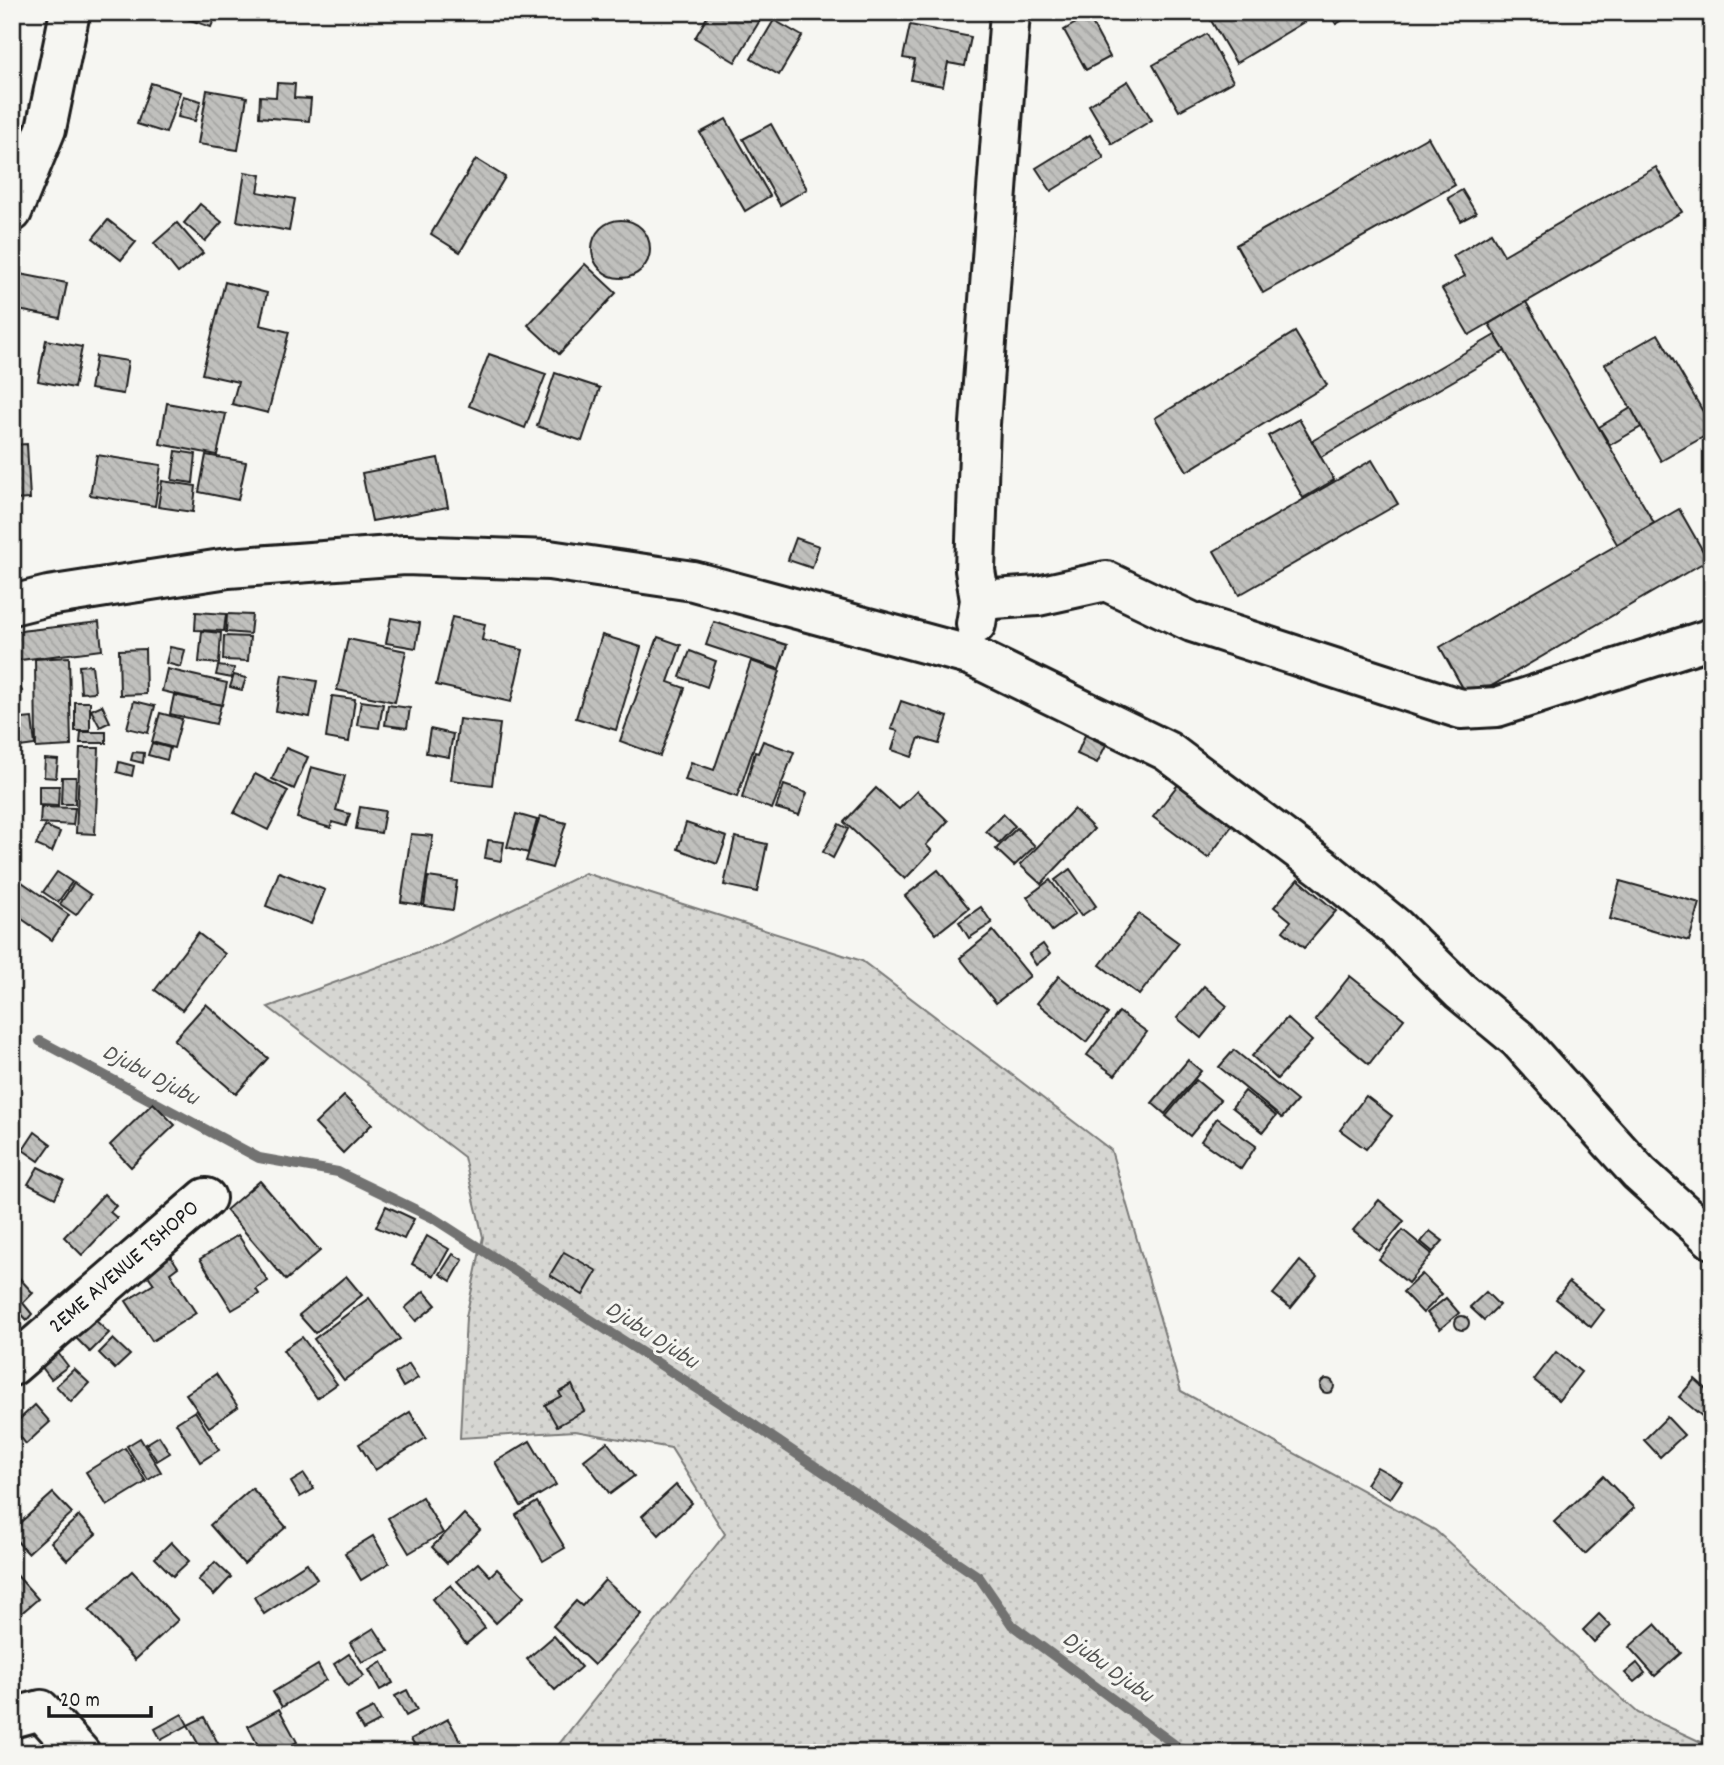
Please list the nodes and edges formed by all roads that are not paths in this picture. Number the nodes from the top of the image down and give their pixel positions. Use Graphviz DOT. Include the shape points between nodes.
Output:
graph roads {
  1 [pos="70,12"];
  2 [pos="1020,17"];
  3 [pos="12,212"];
  4 [pos="980,600"];
  5 [pos="12,605"];
  6 [pos="1712,638"];
  7 [pos="972,656"];
  8 [pos="206,1198"];
  9 [pos="1712,1239"];
  10 [pos="12,1366"];
  11 [pos="12,1718"];
  12 [pos="80,1753"];
  1 -- 3 [label="street" via="46,129"];
  2 -- 4 [label="street" via="980,424 975,570"];
  4 -- 6 [label="street" via="1038,596 1106,581 1192,622 1461,709 1497,707"];
  4 -- 7 [label="street"];
  5 -- 7 [label="street" via="228,568 405,555 549,560 693,581"];
  7 -- 9 [label="street" via="1167,751 1323,868 1518,1039 1639,1173"];
  8 -- 10 [label="street, 2EME AVENUE TSHOPO"];
  11 -- 12 [label="street" via="41,1710"];
}
